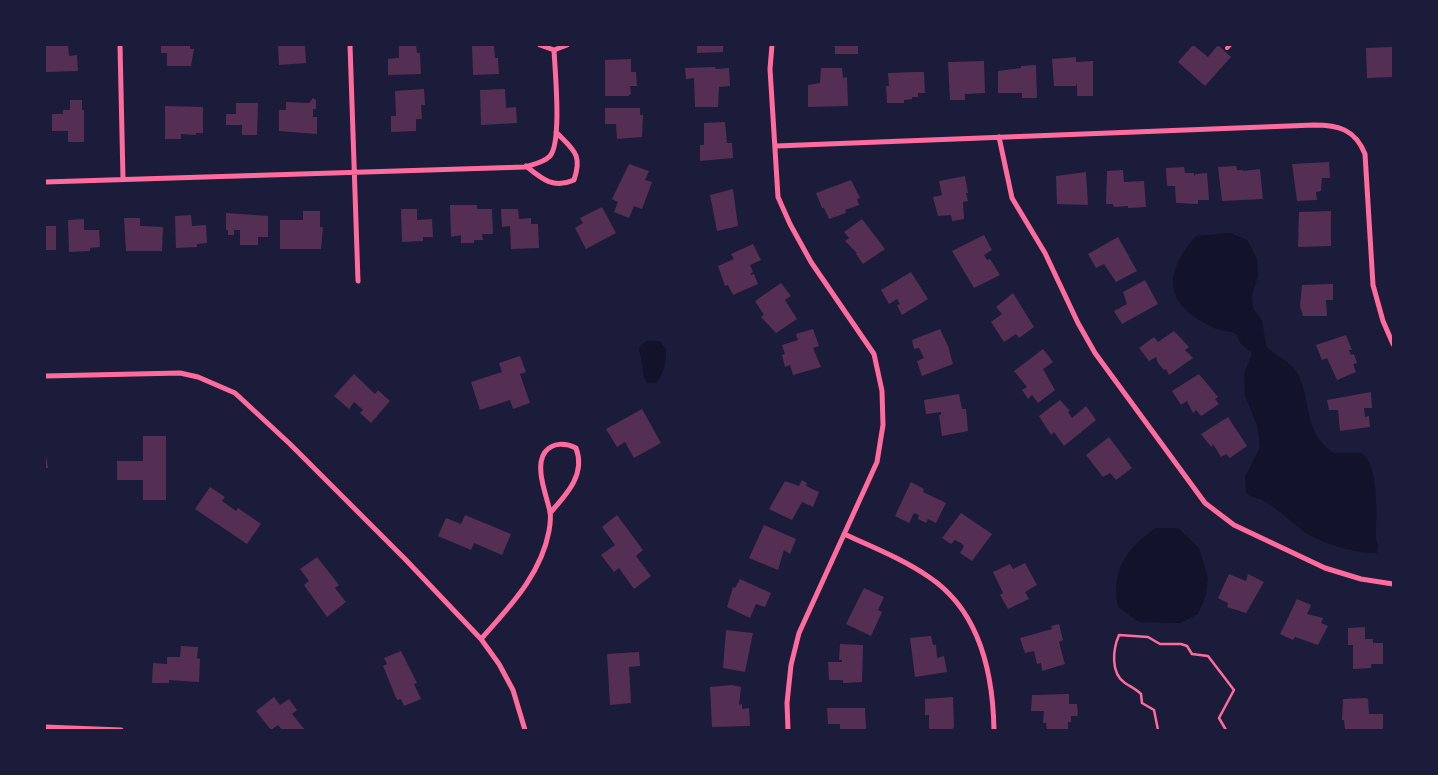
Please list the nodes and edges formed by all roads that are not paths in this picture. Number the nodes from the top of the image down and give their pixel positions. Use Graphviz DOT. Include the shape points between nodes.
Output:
graph roads {
  1 [pos="120,45"];
  2 [pos="350,45"];
  3 [pos="540,45"];
  4 [pos="567,45"];
  5 [pos="772,45"];
  6 [pos="554,50"];
  7 [pos="556,132"];
  8 [pos="999,137"];
  9 [pos="776,146"];
  10 [pos="526,166"];
  11 [pos="354,171"];
  12 [pos="123,179"];
  13 [pos="45,182"];
  14 [pos="358,281"];
  15 [pos="1393,344"];
  16 [pos="45,376"];
  17 [pos="550,513"];
  18 [pos="844,534"];
  19 [pos="1393,584"];
  20 [pos="481,639"];
  21 [pos="45,727"];
  22 [pos="121,730"];
  23 [pos="525,730"];
  24 [pos="788,730"];
  25 [pos="994,730"];
  1 -- 12 [label="street"];
  2 -- 11 [label="street"];
  3 -- 6 [label="street"];
  4 -- 6 [label="street"];
  5 -- 9 [label="street" via="770,69"];
  6 -- 7 [label="street"];
  7 -- 10 [label="street" via="550,155 540,163"];
  7 -- 10 [label="street" via="577,154 574,180 547,183"];
  8 -- 9 [label="street"];
  8 -- 15 [label="street" via="1325,125 1344,128 1361,144 1365,154 1373,285"];
  8 -- 19 [label="street" via="1012,198 1045,253 1078,322 1101,360 1205,503 1234,525 1325,568"];
  9 -- 18 [label="street" via="778,197 788,221 811,262 874,354 882,391 883,425 877,462"];
  10 -- 11 [label="street"];
  11 -- 12 [label="street"];
  11 -- 14 [label="street"];
  12 -- 13 [label="street"];
  16 -- 20 [label="street" via="180,373 235,393 405,559"];
  17 -- 17 [label="street" via="578,475 581,460 576,448 570,445 552,447 545,452 542,461 542,483"];
  17 -- 20 [label="street" via="548,532 538,562 524,590"];
  18 -- 24 [label="street" via="798,633 787,701"];
  18 -- 25 [label="street" via="930,577 964,612 978,636 987,665 992,688"];
  20 -- 23 [label="street" via="513,690"];
  21 -- 22 [label="street"];
}
